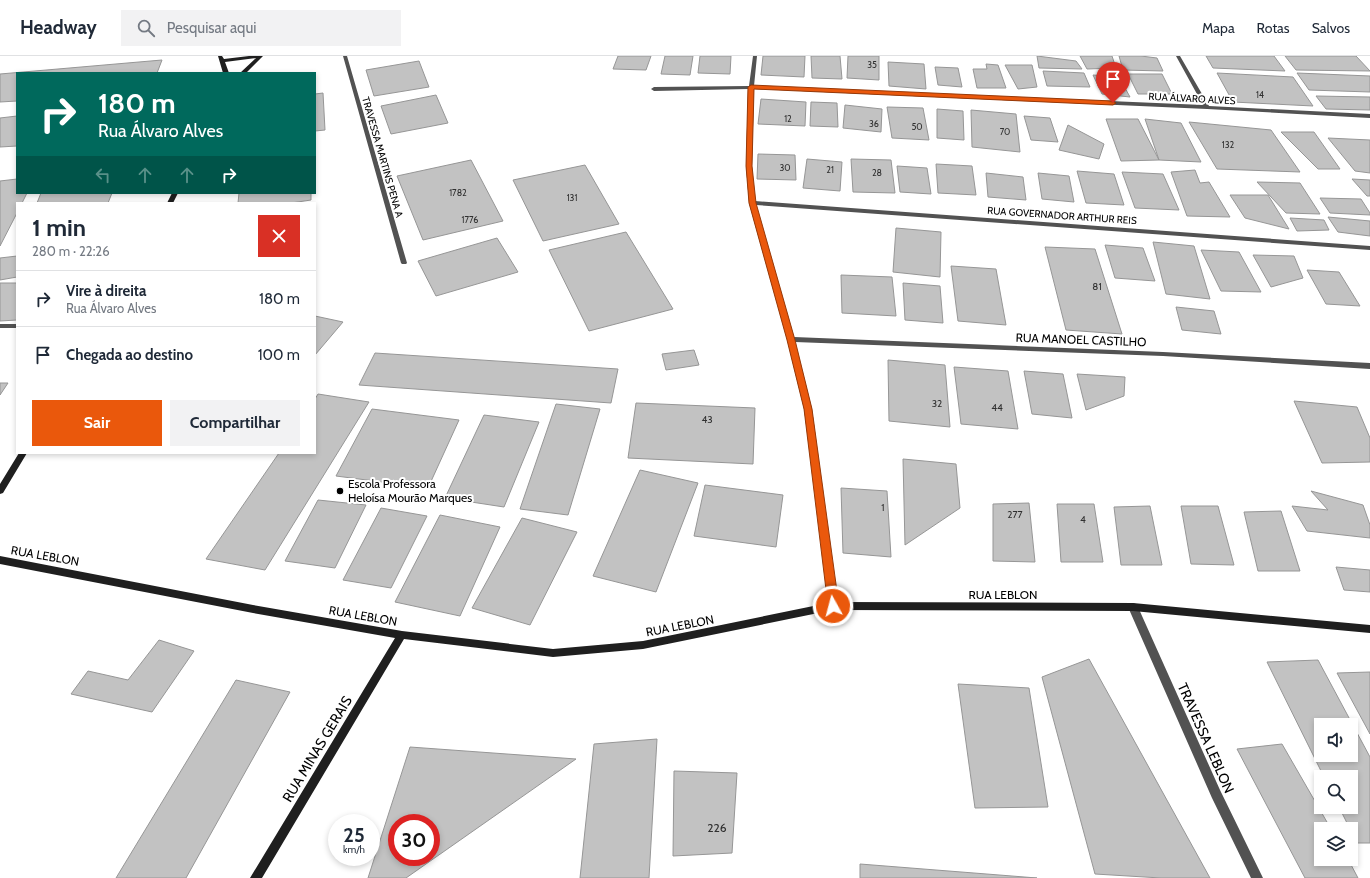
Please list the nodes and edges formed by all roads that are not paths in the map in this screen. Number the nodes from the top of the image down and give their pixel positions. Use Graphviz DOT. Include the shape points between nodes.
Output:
graph roads {
  1 [pos="261,56"];
  2 [pos="346,56"];
  3 [pos="755,56"];
  4 [pos="1178,56"];
  5 [pos="221,59"];
  6 [pos="226,72"];
  7 [pos="244,72"];
  8 [pos="751,87"];
  9 [pos="654,90"];
  10 [pos="1207,107"];
  11 [pos="1370,116"];
  12 [pos="752,203"];
  13 [pos="1370,248"];
  14 [pos="404,262"];
  15 [pos="0,326"];
  16 [pos="16,326"];
  17 [pos="791,340"];
  18 [pos="1370,366"];
  19 [pos="22,454"];
  20 [pos="0,491"];
  21 [pos="0,560"];
  22 [pos="833,606"];
  23 [pos="1133,607"];
  24 [pos="1370,629"];
  25 [pos="402,635"];
  26 [pos="256,878"];
  27 [pos="1257,878"];
  1 -- 5 [label="street"];
  1 -- 7 [label="street"];
  2 -- 14 [label="street, TRAVESSA MARTINS PENA A"];
  3 -- 8 [label="street"];
  4 -- 10 [label="street"];
  5 -- 6 [label="street"];
  8 -- 9 [label="street, RUA ÁLVARO ALVES"];
  8 -- 10 [label="street, RUA ÁLVARO ALVES"];
  8 -- 12 [label="street" via="749,166"];
  10 -- 11 [label="street, RUA ÁLVARO ALVES"];
  12 -- 13 [label="street, RUA GOVERNADOR ARTHUR REIS"];
  12 -- 17 [label="street"];
  15 -- 16 [label="street"];
  17 -- 18 [label="street, RUA MANOEL CASTILHO" via="1164,354"];
  17 -- 22 [label="street" via="808,409"];
  19 -- 20 [label="street"];
  21 -- 25 [label="street, RUA LEBLON"];
  22 -- 23 [label="street, RUA LEBLON"];
  22 -- 25 [label="street, RUA LEBLON" via="643,645 552,653"];
  23 -- 24 [label="street, RUA LEBLON"];
  23 -- 27 [label="street, TRAVESSA LEBLON" via="1216,794"];
  25 -- 26 [label="street, RUA MINAS GERAIS"];
}
